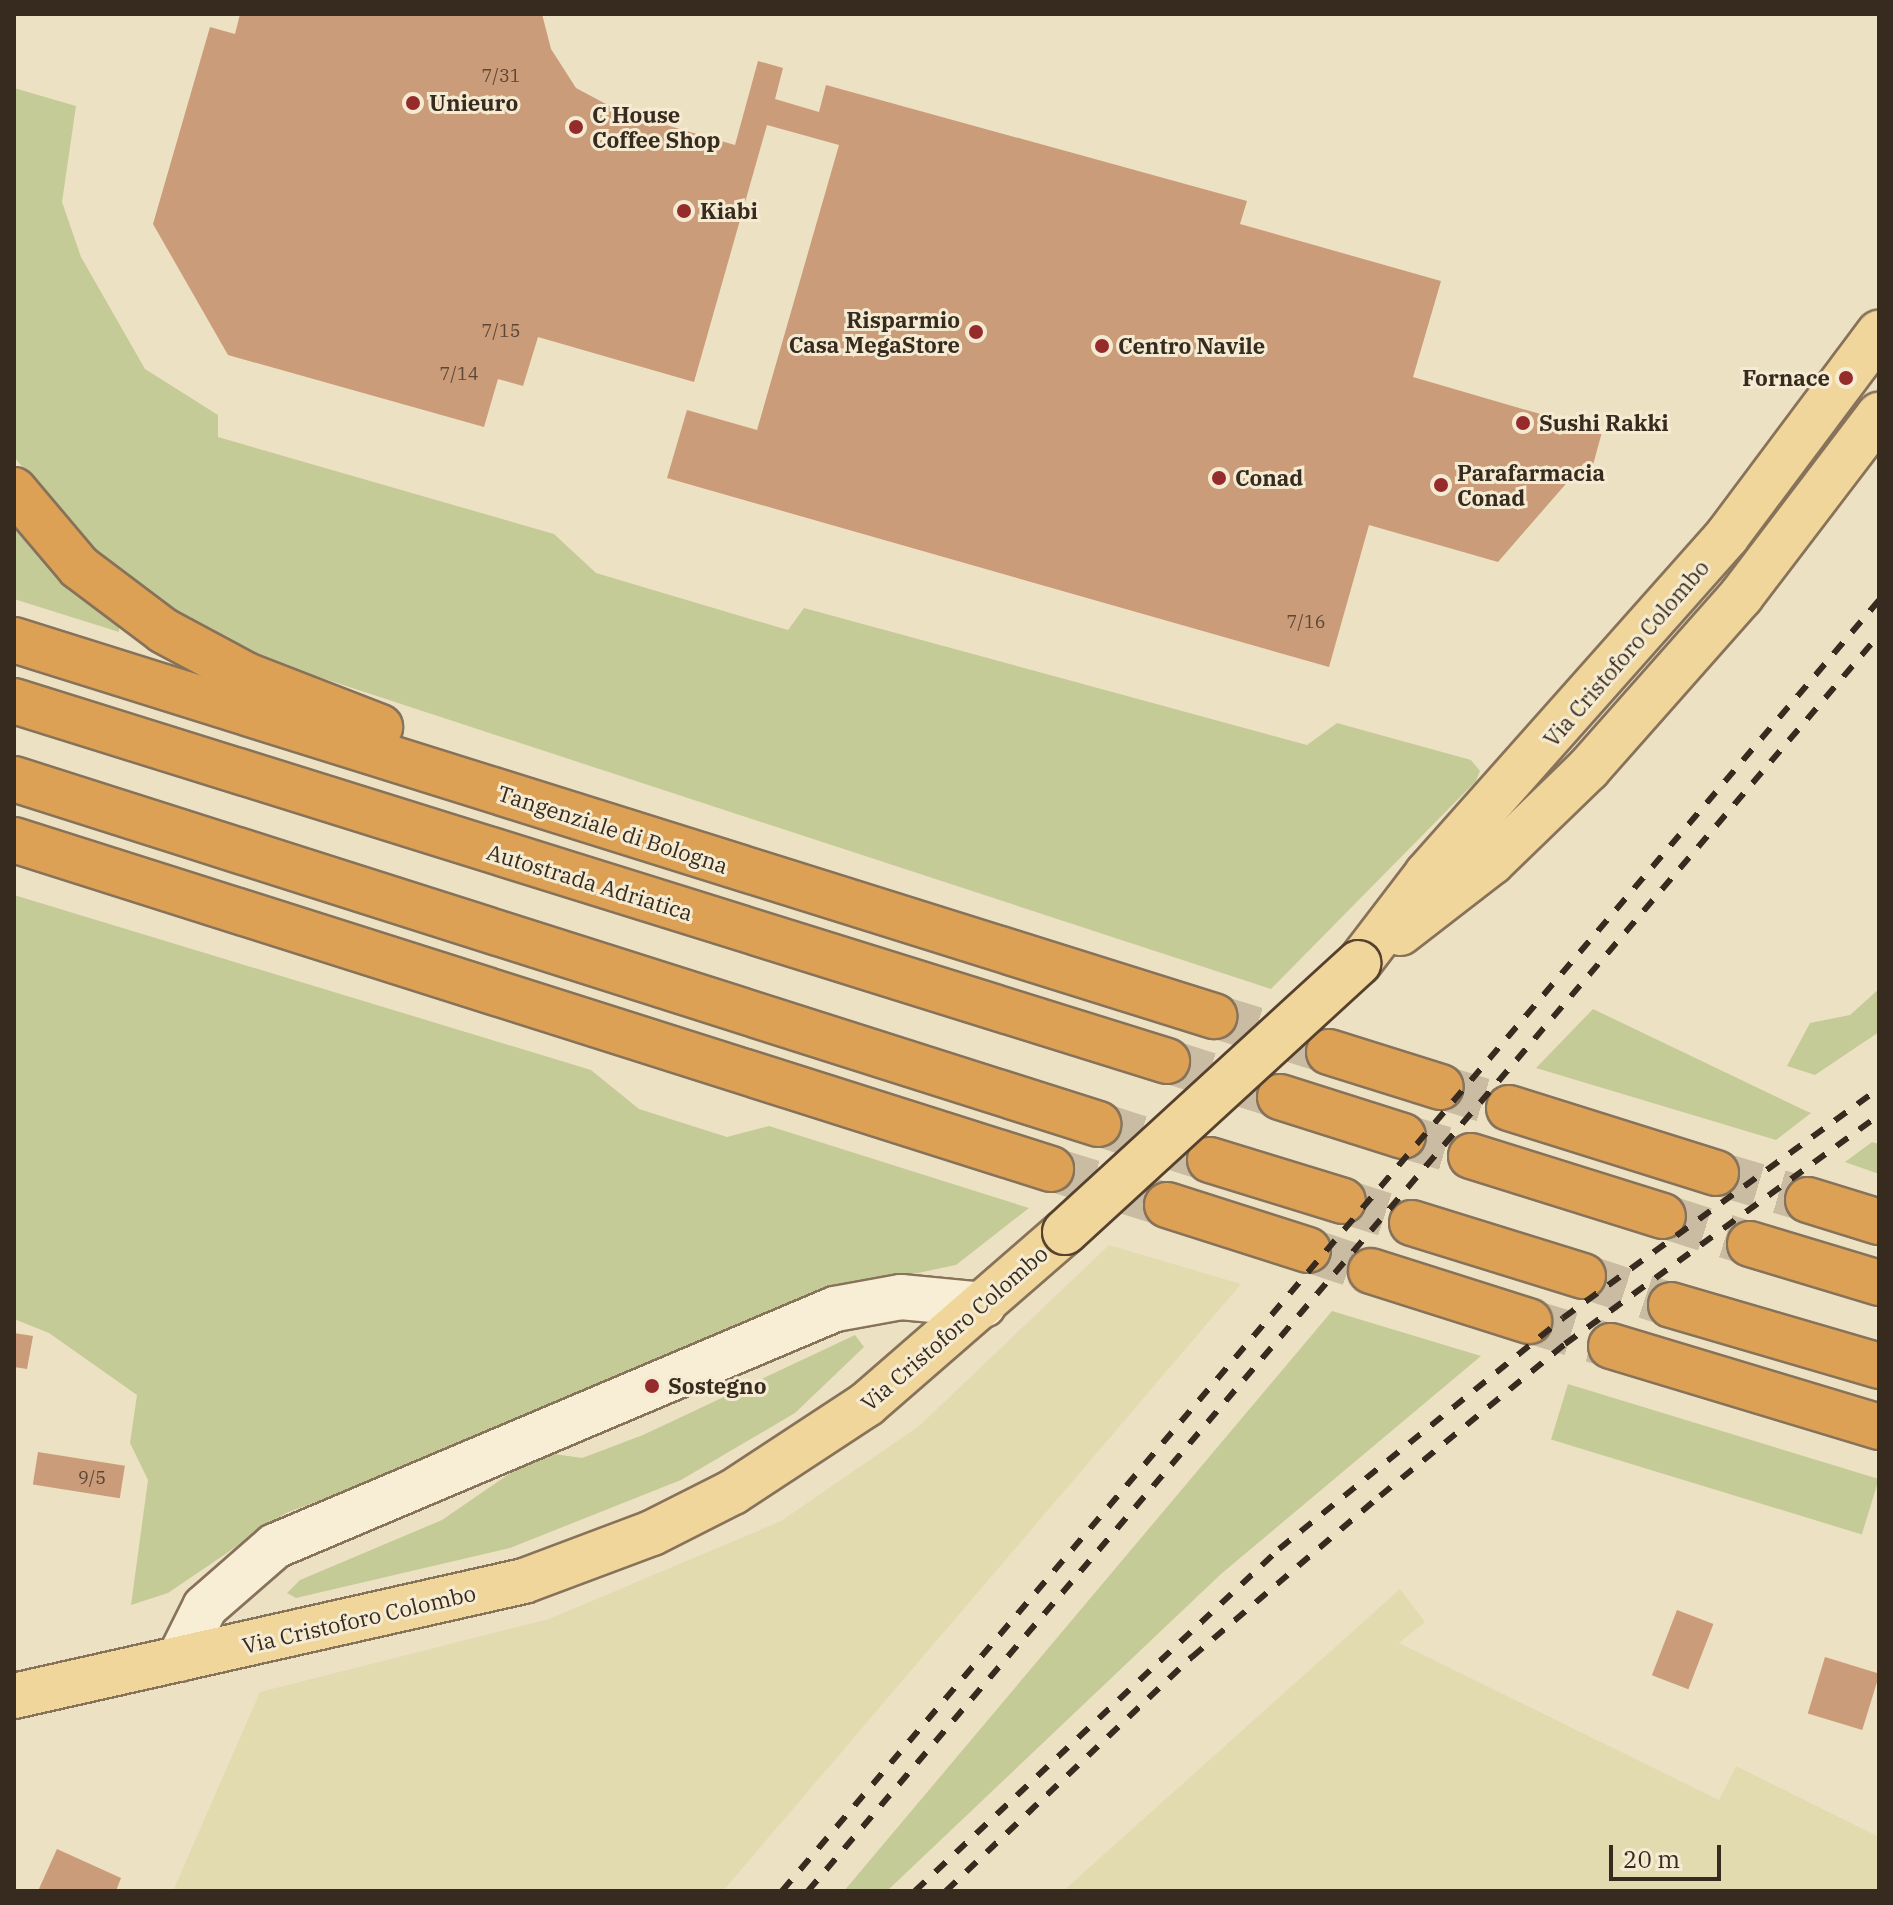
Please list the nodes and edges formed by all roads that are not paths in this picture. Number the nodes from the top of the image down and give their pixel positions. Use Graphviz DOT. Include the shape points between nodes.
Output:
graph roads {
  1 [pos="1879,333"];
  2 [pos="1879,415"];
  3 [pos="14,490"];
  4 [pos="14,640"];
  5 [pos="14,701"];
  6 [pos="14,779"];
  7 [pos="14,840"];
  8 [pos="14,862"];
  9 [pos="725,864"];
  10 [pos="1359,963"];
  11 [pos="1214,1016"];
  12 [pos="628,1035"];
  13 [pos="1329,1052"];
  14 [pos="1167,1061"];
  15 [pos="1441,1087"];
  16 [pos="1280,1097"];
  17 [pos="1509,1108"];
  18 [pos="1098,1124"];
  19 [pos="1403,1136"];
  20 [pos="1471,1156"];
  21 [pos="1210,1160"];
  22 [pos="1051,1169"];
  23 [pos="1716,1173"];
  24 [pos="1808,1200"];
  25 [pos="1343,1201"];
  26 [pos="1167,1205"];
  27 [pos="1663,1216"];
  28 [pos="1879,1222"];
  29 [pos="1412,1223"];
  30 [pos="1750,1244"];
  31 [pos="1308,1250"];
  32 [pos="1371,1271"];
  33 [pos="1583,1276"];
  34 [pos="1879,1283"];
  35 [pos="984,1305"];
  36 [pos="1671,1305"];
  37 [pos="1529,1321"];
  38 [pos="1611,1346"];
  39 [pos="1879,1366"];
  40 [pos="1879,1427"];
  41 [pos="179,1659"];
  42 [pos="14,1696"];
  1 -- 10 [label="main road, Via Cristoforo Colombo" via="1727,536 1427,874"];
  2 -- 10 [label="main road, Via Cristoforo Colombo" via="1741,596 1569,788 1492,862"];
  3 -- 9 [label="highway" via="104,588 215,661"];
  4 -- 9 [label="highway, Tangenziale di Bologna"];
  5 -- 14 [label="highway, Autostrada Adriatica"];
  6 -- 18 [label="highway"];
  7 -- 12 [label="highway"];
  8 -- 12 [label="highway"];
  9 -- 11 [label="highway, Tangenziale di Bologna"];
  10 -- 35 [label="main road, Via Cristoforo Colombo, bridge"];
  12 -- 22 [label="highway"];
  13 -- 15 [label="highway"];
  16 -- 19 [label="highway"];
  17 -- 23 [label="highway"];
  20 -- 27 [label="highway"];
  21 -- 25 [label="highway"];
  24 -- 28 [label="highway"];
  26 -- 31 [label="highway"];
  29 -- 33 [label="highway"];
  30 -- 34 [label="highway"];
  32 -- 37 [label="highway"];
  35 -- 41 [label="main road, Via Cristoforo Colombo" via="819,1438 652,1533 524,1581"];
  35 -- 41 [label="lane" via="901,1297 835,1309 275,1546 205,1607"];
  36 -- 39 [label="highway"];
  38 -- 40 [label="highway"];
  41 -- 42 [label="main road, Via Cristoforo Colombo"];
}
